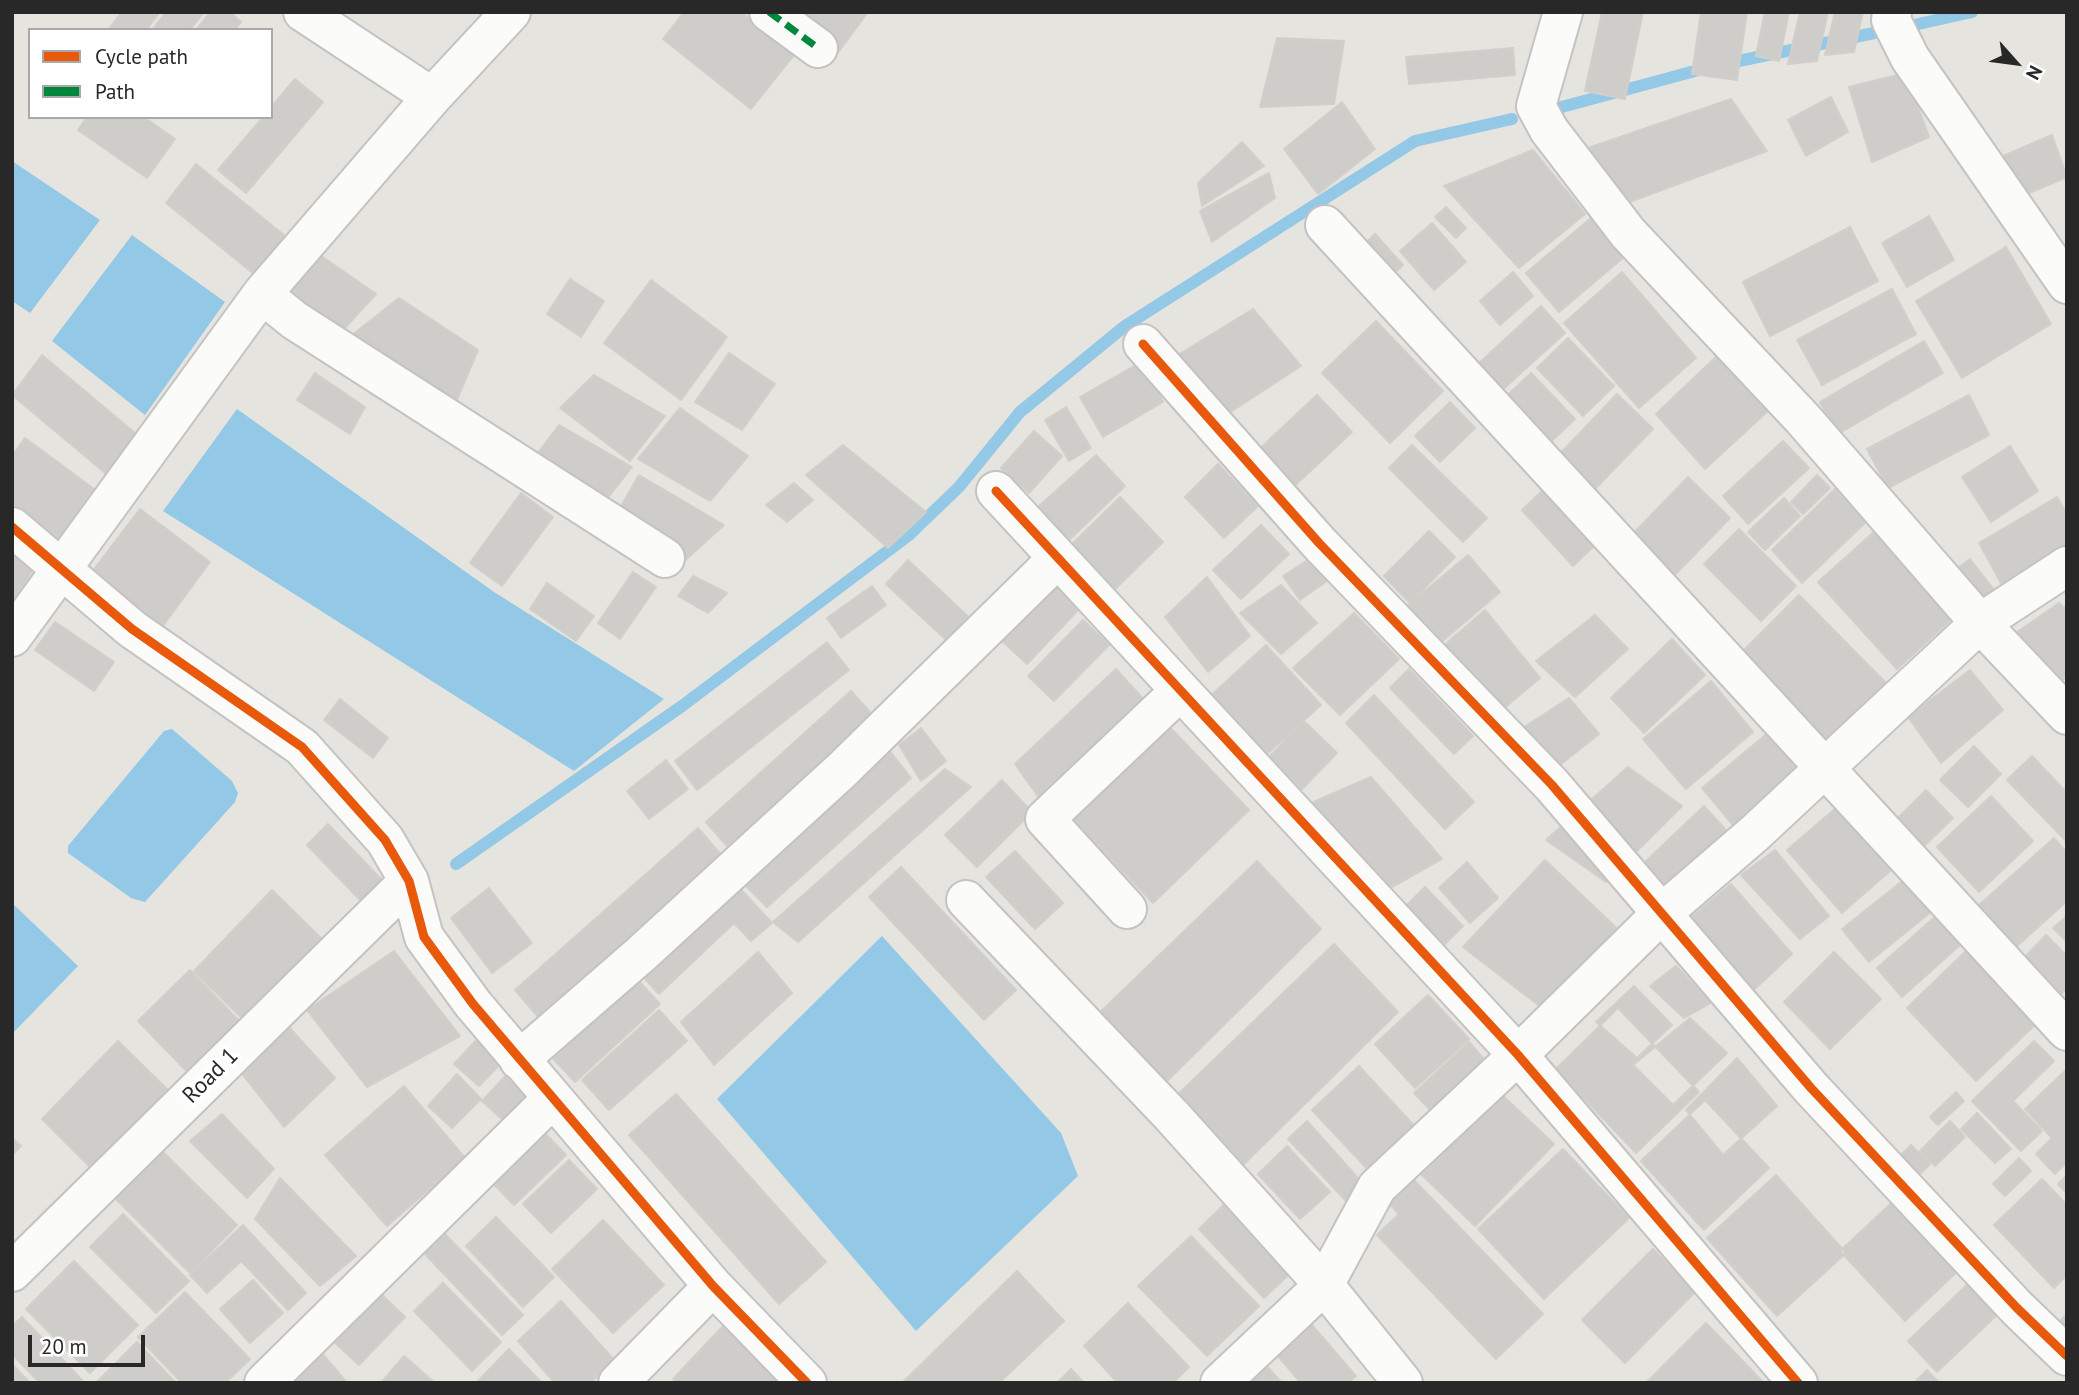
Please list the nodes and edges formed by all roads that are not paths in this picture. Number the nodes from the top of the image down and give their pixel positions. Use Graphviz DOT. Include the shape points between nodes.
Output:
graph roads {
  1 [pos="303,12"];
  2 [pos="511,12"];
  3 [pos="769,12"];
  4 [pos="1563,12"];
  5 [pos="1892,12"];
  6 [pos="818,48"];
  7 [pos="432,97"];
  8 [pos="1325,225"];
  9 [pos="2067,284"];
  10 [pos="262,294"];
  11 [pos="1143,344"];
  12 [pos="996,491"];
  13 [pos="12,527"];
  14 [pos="665,558"];
  15 [pos="1057,559"];
  16 [pos="2067,566"];
  17 [pos="65,569"];
  18 [pos="1980,623"];
  19 [pos="12,637"];
  20 [pos="1180,691"];
  21 [pos="2067,715"];
  22 [pos="1827,767"];
  23 [pos="409,881"];
  24 [pos="966,900"];
  25 [pos="1127,909"];
  26 [pos="1661,914"];
  27 [pos="2067,1031"];
  28 [pos="1518,1055"];
  29 [pos="519,1060"];
  30 [pos="552,1099"];
  31 [pos="12,1272"];
  32 [pos="1324,1285"];
  33 [pos="713,1286"];
  34 [pos="2067,1356"];
  35 [pos="264,1383"];
  36 [pos="618,1383"];
  37 [pos="807,1383"];
  38 [pos="1220,1383"];
  39 [pos="1403,1383"];
  40 [pos="1798,1383"];
  1 -- 7 [label="street"];
  2 -- 7 [label="street"];
  3 -- 6 [label="street"];
  4 -- 18 [label="street" via="1536,106 1549,130 1628,233 1803,419"];
  5 -- 9 [label="street" via="1891,20 1910,58"];
  7 -- 10 [label="street"];
  8 -- 22 [label="street"];
  10 -- 14 [label="street" via="294,320"];
  10 -- 17 [label="street"];
  11 -- 26 [label="street" via="1319,542 1552,785"];
  12 -- 15 [label="street"];
  13 -- 17 [label="street"];
  15 -- 20 [label="street"];
  15 -- 29 [label="street" via="843,769"];
  16 -- 18 [label="street"];
  17 -- 19 [label="street"];
  17 -- 23 [label="street" via="132,629 302,747 385,840"];
  18 -- 21 [label="street"];
  18 -- 22 [label="street"];
  20 -- 25 [label="street" via="1045,819"];
  20 -- 28 [label="street"];
  22 -- 26 [label="street"];
  22 -- 27 [label="street"];
  23 -- 29 [label="street" via="424,937"];
  23 -- 31 [label="street, Road 1"];
  24 -- 32 [label="street" via="1172,1116"];
  26 -- 28 [label="street"];
  26 -- 34 [label="street" via="1811,1087"];
  28 -- 32 [label="street" via="1377,1187"];
  28 -- 40 [label="street"];
  29 -- 30 [label="street"];
  30 -- 33 [label="street"];
  30 -- 35 [label="street"];
  32 -- 38 [label="street"];
  32 -- 39 [label="street"];
  33 -- 36 [label="street"];
  33 -- 37 [label="street"];
}
